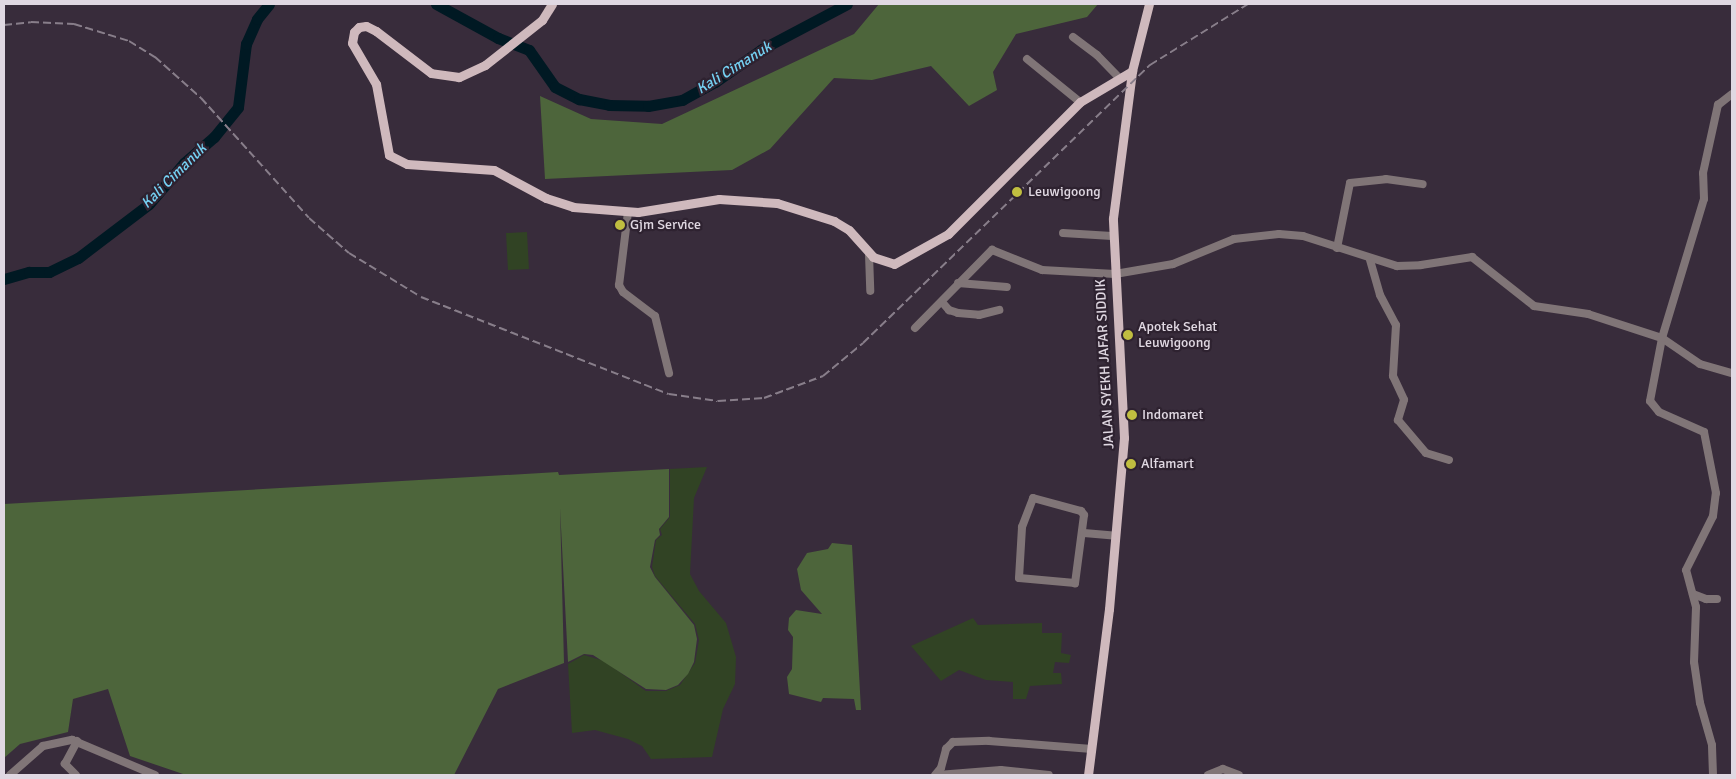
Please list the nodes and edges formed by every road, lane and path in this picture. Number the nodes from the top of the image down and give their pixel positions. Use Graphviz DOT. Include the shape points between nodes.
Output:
graph roads {
  1 [pos="552,4"];
  2 [pos="1149,4"];
  3 [pos="1073,37"];
  4 [pos="1027,59"];
  5 [pos="1132,71"];
  6 [pos="1118,77"];
  7 [pos="1732,94"];
  8 [pos="1080,102"];
  9 [pos="1423,184"];
  10 [pos="628,212"];
  11 [pos="1063,233"];
  12 [pos="1112,236"];
  13 [pos="1337,248"];
  14 [pos="869,254"];
  15 [pos="1370,260"];
  16 [pos="1115,274"];
  17 [pos="958,284"];
  18 [pos="1008,287"];
  19 [pos="870,292"];
  20 [pos="942,302"];
  21 [pos="999,310"];
  22 [pos="915,328"];
  23 [pos="1662,338"];
  24 [pos="669,373"];
  25 [pos="1732,373"];
  26 [pos="1448,460"];
  27 [pos="1084,534"];
  28 [pos="1116,536"];
  29 [pos="1693,594"];
  30 [pos="1716,599"];
  31 [pos="77,741"];
  32 [pos="1092,749"];
  33 [pos="10,775"];
  34 [pos="76,775"];
  35 [pos="155,775"];
  36 [pos="937,775"];
  37 [pos="1049,775"];
  38 [pos="1088,775"];
  39 [pos="1208,775"];
  40 [pos="1239,775"];
  41 [pos="1712,775"];
  1 -- 10 [label="main road" via="546,17 522,36 485,65 459,77 442,76 416,63 366,26 359,27 352,38 376,84 384,142 394,160 416,166 488,168 562,205"];
  2 -- 5 [label="main road, JALAN SYEKH JAFAR SIDDIK"];
  3 -- 6 [label="street" via="1098,55"];
  4 -- 8 [label="street"];
  5 -- 6 [label="main road"];
  5 -- 12 [label="main road, JALAN SYEKH JAFAR SIDDIK"];
  6 -- 8 [label="main road"];
  7 -- 23 [label="street" via="1718,105 1703,173 1704,199"];
  8 -- 14 [label="main road" via="935,244 894,264"];
  9 -- 13 [label="street" via="1386,179 1350,183"];
  10 -- 14 [label="main road" via="665,210 719,199 777,203 834,221 856,237"];
  10 -- 24 [label="street" via="619,286 655,316"];
  11 -- 12 [label="street"];
  12 -- 16 [label="main road, JALAN SYEKH JAFAR SIDDIK"];
  13 -- 15 [label="street"];
  13 -- 16 [label="street" via="1303,236 1248,237 1234,239 1173,264"];
  14 -- 19 [label="street"];
  15 -- 23 [label="street" via="1410,266 1472,257 1534,306 1588,314"];
  15 -- 26 [label="street" via="1377,286 1396,325 1393,376 1404,400 1398,420 1426,453"];
  16 -- 17 [label="street" via="1042,270 992,250"];
  16 -- 28 [label="main road, JALAN SYEKH JAFAR SIDDIK" via="1124,438"];
  17 -- 18 [label="street"];
  17 -- 20 [label="street"];
  20 -- 21 [label="street" via="947,309 958,313 979,315"];
  20 -- 22 [label="street"];
  23 -- 25 [label="street" via="1700,364"];
  23 -- 29 [label="street" via="1650,401 1659,412 1704,432 1716,493 1713,516 1686,570"];
  27 -- 27 [label="street" via="1082,512 1032,498 1022,527 1019,578 1075,583"];
  27 -- 28 [label="street"];
  28 -- 32 [label="main road, JALAN SYEKH JAFAR SIDDIK"];
  29 -- 30 [label="street" via="1706,600"];
  29 -- 41 [label="street" via="1697,616 1694,662 1700,703 1712,745"];
  31 -- 33 [label="street" via="56,741 43,746"];
  31 -- 34 [label="street" via="65,764"];
  31 -- 35 [label="street"];
  32 -- 36 [label="street" via="989,741 951,743"];
  32 -- 38 [label="main road, JALAN SYEKH JAFAR SIDDIK"];
  36 -- 37 [label="street" via="1001,770"];
  39 -- 40 [label="street" via="1223,769"];
}
